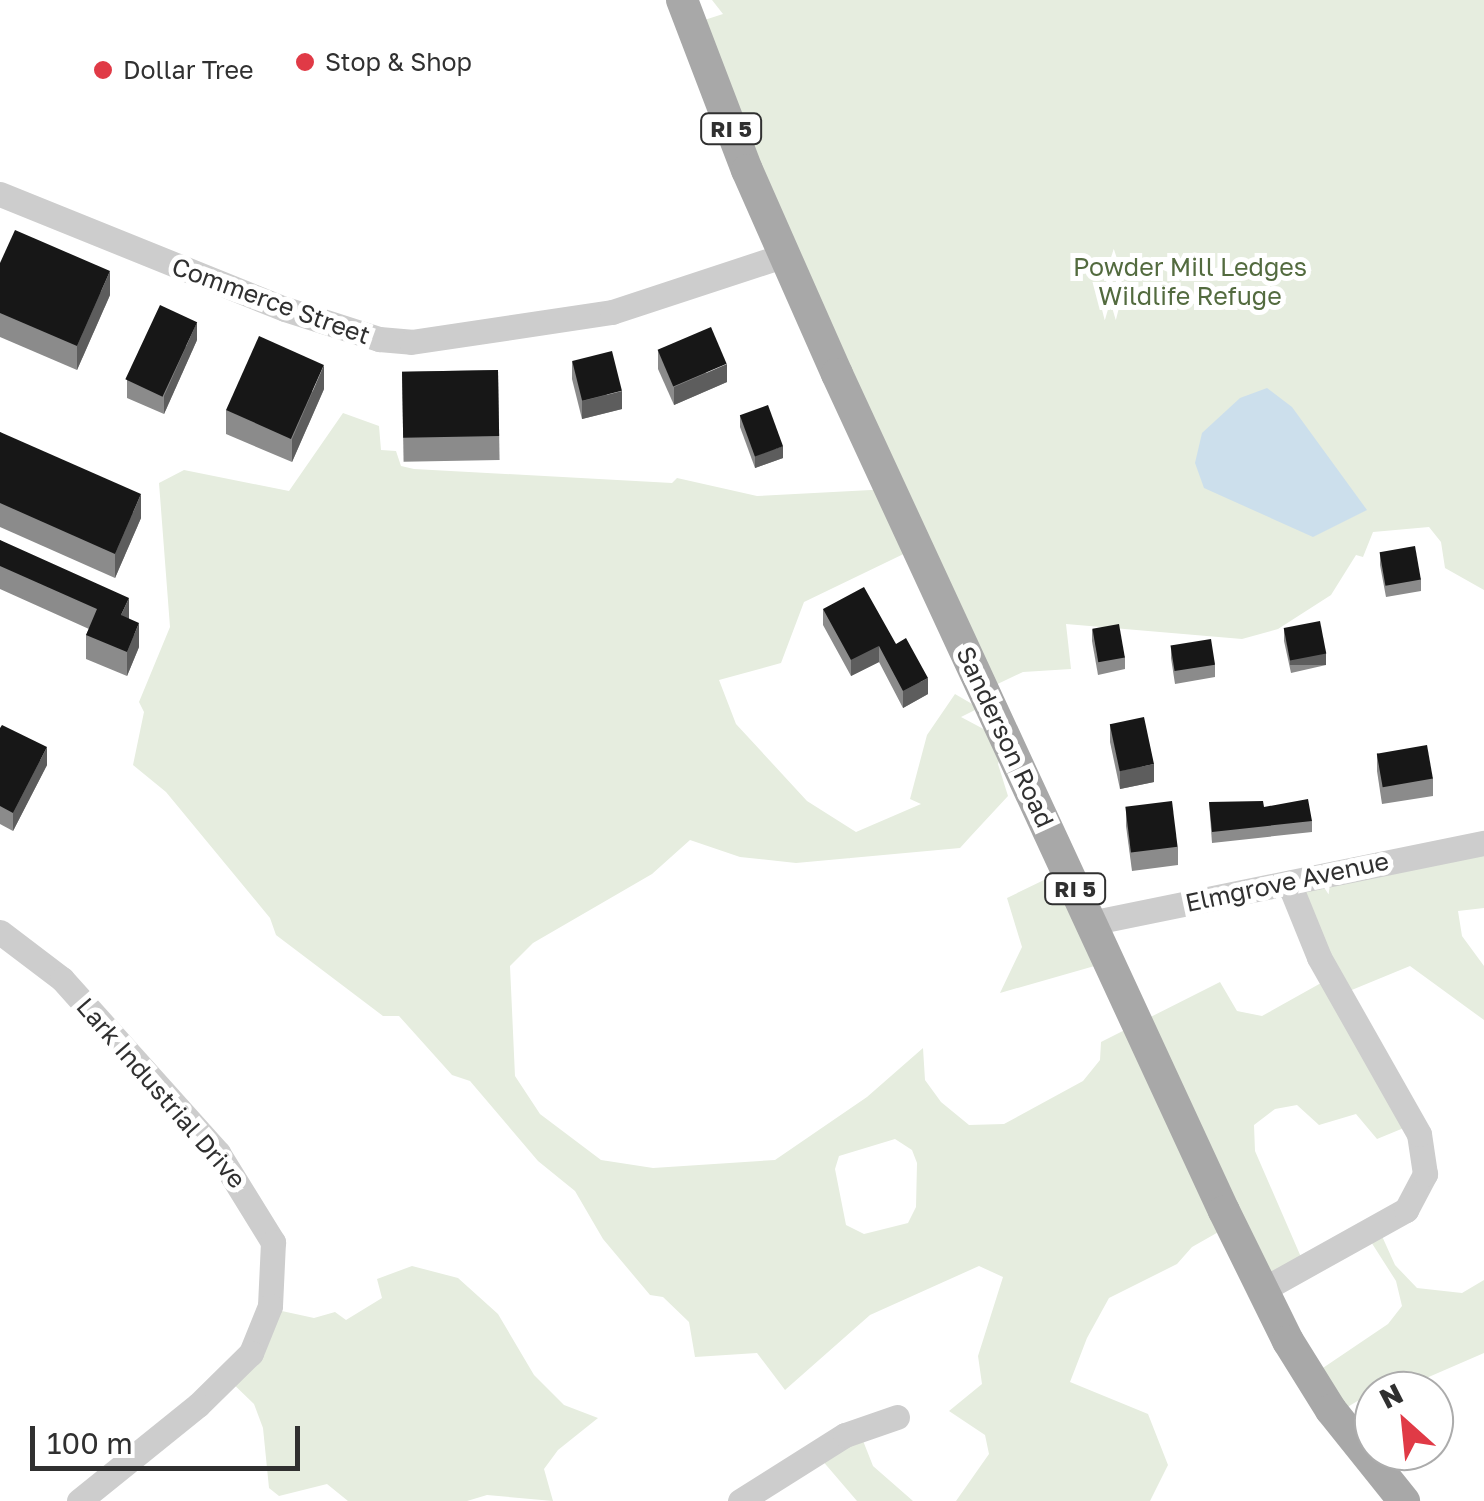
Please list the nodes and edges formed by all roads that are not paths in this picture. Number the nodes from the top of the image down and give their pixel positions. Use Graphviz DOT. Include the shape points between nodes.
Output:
graph roads {
  1 [pos="682,0"];
  2 [pos="0,194"];
  3 [pos="785,256"];
  4 [pos="1484,843"];
  5 [pos="1289,883"];
  6 [pos="1090,922"];
  7 [pos="0,932"];
  8 [pos="1262,1290"];
  9 [pos="897,1418"];
  10 [pos="79,1501"];
  11 [pos="740,1501"];
  12 [pos="1404,1501"];
  1 -- 3 [label="main road, Sanderson Road / RI 5"];
  2 -- 3 [label="street, Commerce Street" via="379,340 411,342 612,312"];
  3 -- 6 [label="main road, Sanderson Road / RI 5"];
  4 -- 5 [label="street, Elmgrove Avenue"];
  5 -- 6 [label="street, Elmgrove Avenue"];
  5 -- 8 [label="street" via="1348,1011 1419,1134 1426,1167 1406,1210"];
  6 -- 8 [label="main road, Sanderson Road / RI 5"];
  7 -- 10 [label="street, Lark Industrial Drive" via="62,980 218,1153 273,1242 270,1306 250,1353 198,1405"];
  8 -- 12 [label="main road, Sanderson Road / RI 5" via="1331,1410"];
  9 -- 11 [label="street" via="845,1435"];
}
